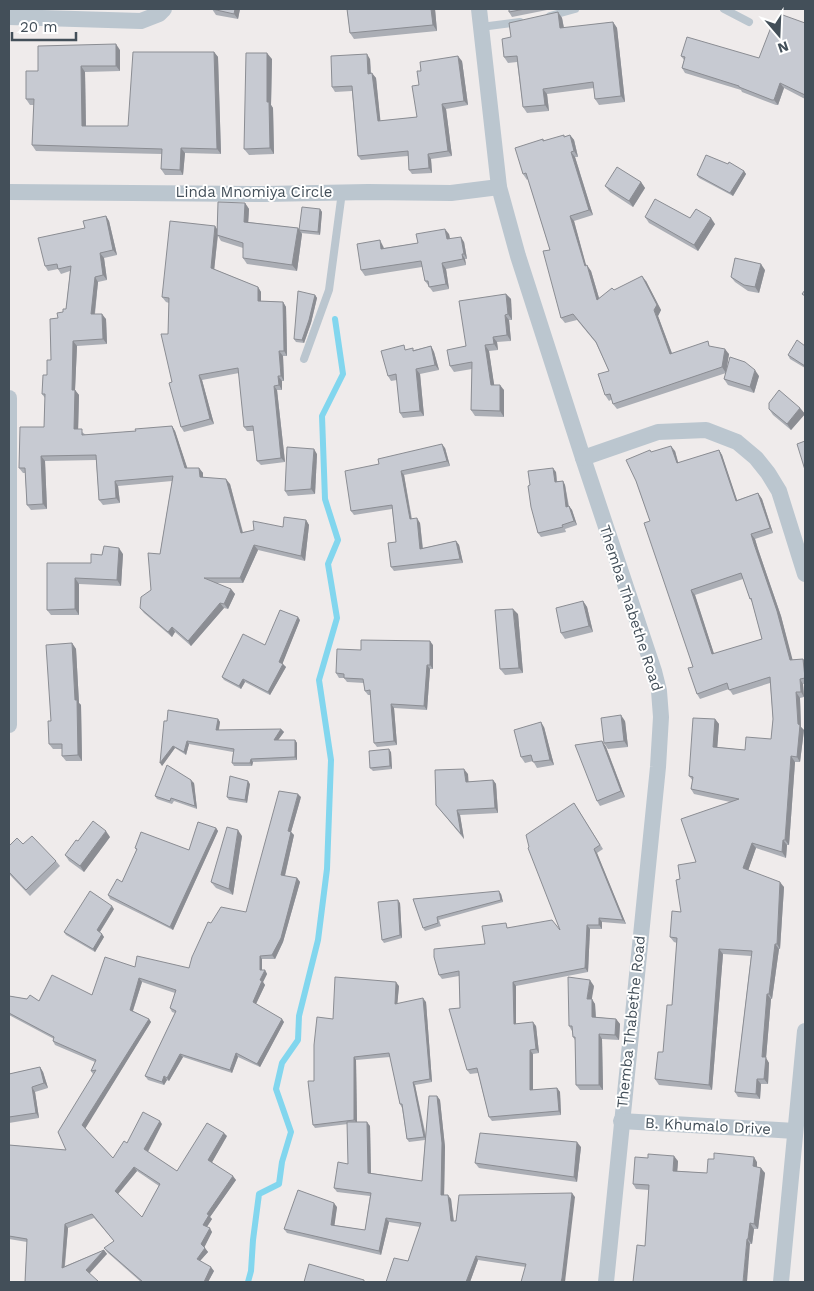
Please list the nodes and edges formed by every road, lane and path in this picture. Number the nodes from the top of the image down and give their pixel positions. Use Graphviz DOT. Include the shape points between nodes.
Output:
graph roads {
  1 [pos="164,9"];
  2 [pos="479,9"];
  3 [pos="575,9"];
  4 [pos="724,9"];
  5 [pos="9,17"];
  6 [pos="546,17"];
  7 [pos="528,21"];
  8 [pos="749,22"];
  9 [pos="481,27"];
  10 [pos="499,187"];
  11 [pos="9,192"];
  12 [pos="342,192"];
  13 [pos="304,359"];
  14 [pos="9,398"];
  15 [pos="583,458"];
  16 [pos="805,574"];
  17 [pos="9,725"];
  18 [pos="805,1031"];
  19 [pos="621,1121"];
  20 [pos="795,1131"];
  21 [pos="606,1282"];
  22 [pos="781,1282"];
  1 -- 5 [label="street" via="141,21"];
  2 -- 9 [label="street, Themba Thabethe Road"];
  3 -- 6 [label="lane"];
  4 -- 8 [label="lane"];
  7 -- 9 [label="lane"];
  9 -- 10 [label="street, Themba Thabethe Road"];
  10 -- 12 [label="street, Linda Mnomiya Circle" via="451,193"];
  10 -- 15 [label="street, Themba Thabethe Road"];
  11 -- 12 [label="street, Linda Mnomiya Circle"];
  12 -- 13 [label="lane" via="329,290"];
  14 -- 17 [label="street"];
  15 -- 16 [label="street" via="658,432 706,430 737,442 756,458 779,491"];
  15 -- 19 [label="street, Themba Thabethe Road" via="654,671 661,707 658,767"];
  18 -- 20 [label="street"];
  19 -- 20 [label="street, B. Khumalo Drive"];
  19 -- 21 [label="street, Themba Thabethe Road"];
  20 -- 22 [label="street"];
}
